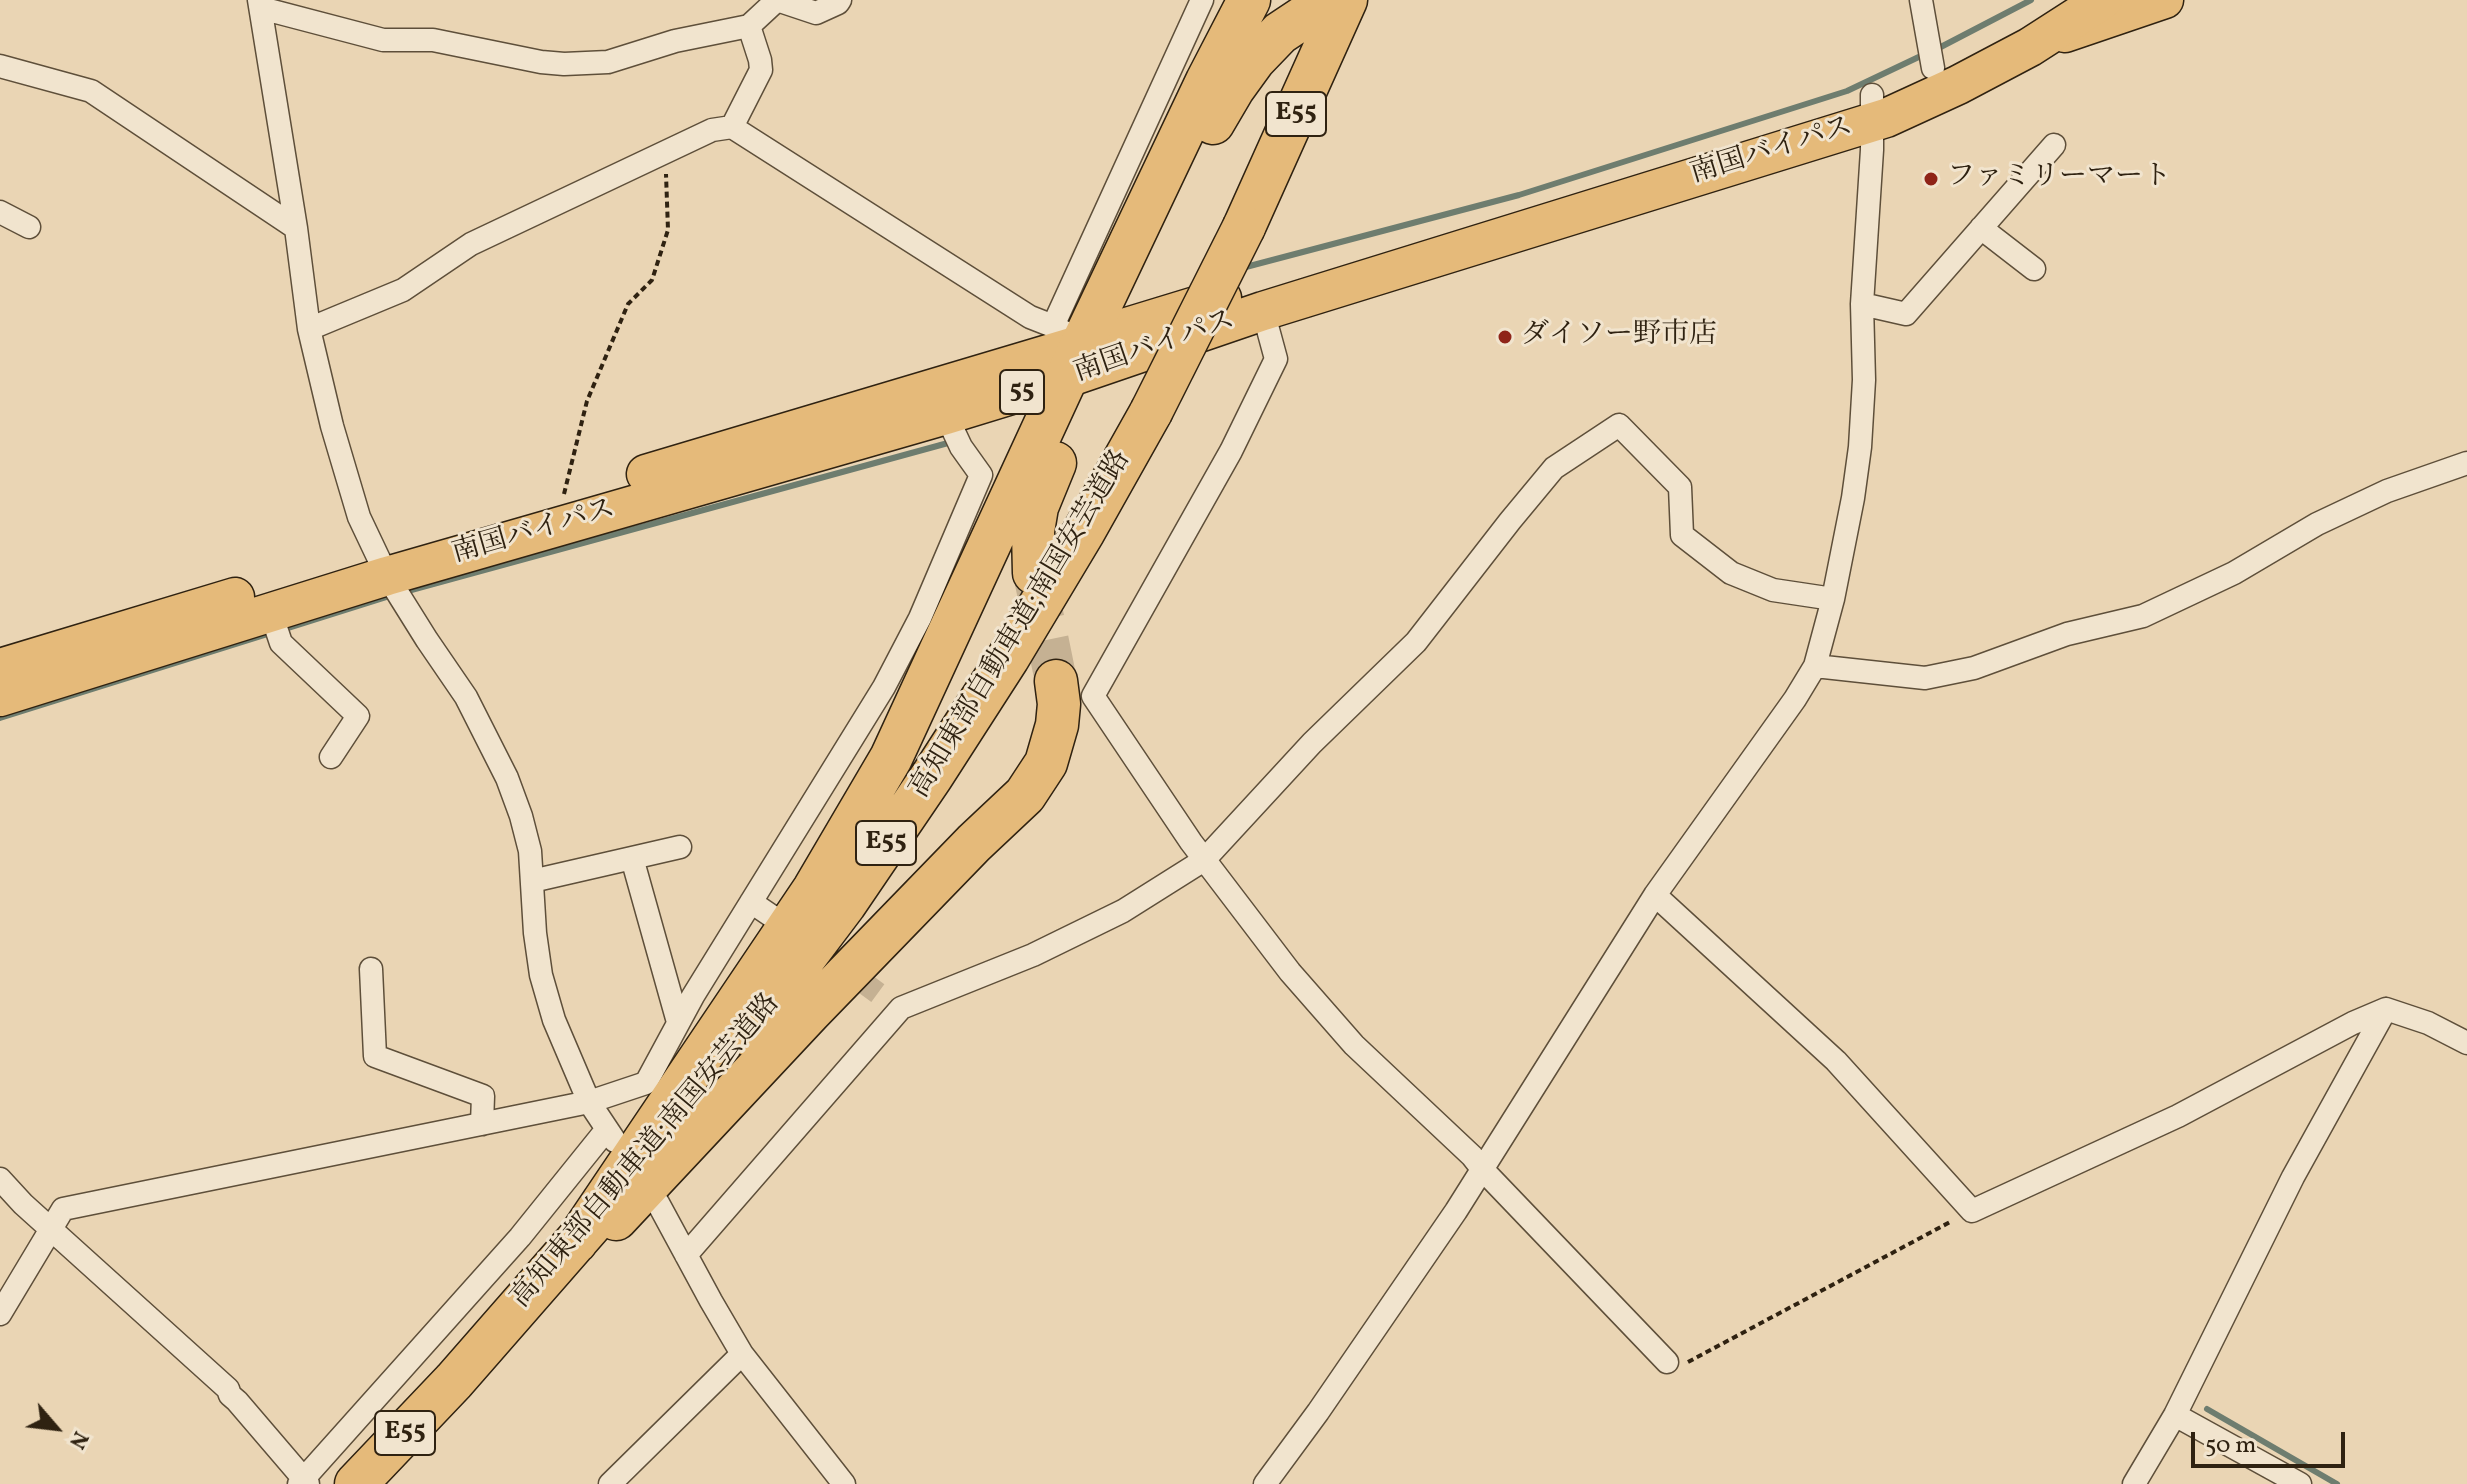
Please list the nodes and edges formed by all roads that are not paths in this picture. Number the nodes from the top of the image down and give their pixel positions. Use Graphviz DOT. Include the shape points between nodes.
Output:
graph roads {
  1 [pos="840,0"];
  2 [pos="1202,0"];
  3 [pos="1249,0"];
  4 [pos="1921,0"];
  5 [pos="2057,0"];
  6 [pos="2103,0"];
  7 [pos="2165,0"];
  8 [pos="260,4"];
  9 [pos="1328,6"];
  10 [pos="749,26"];
  11 [pos="2030,47"];
  12 [pos="1930,55"];
  13 [pos="0,66"];
  14 [pos="1872,108"];
  15 [pos="732,127"];
  16 [pos="2054,145"];
  17 [pos="0,212"];
  18 [pos="29,227"];
  19 [pos="296,228"];
  20 [pos="1981,228"];
  21 [pos="2034,269"];
  22 [pos="1862,304"];
  23 [pos="1263,311"];
  24 [pos="309,329"];
  25 [pos="1084,348"];
  26 [pos="946,415"];
  27 [pos="2467,463"];
  28 [pos="1034,573"];
  29 [pos="390,579"];
  30 [pos="1833,599"];
  31 [pos="271,613"];
  32 [pos="1815,666"];
  33 [pos="0,668"];
  34 [pos="1056,681"];
  35 [pos="0,697"];
  36 [pos="331,757"];
  37 [pos="680,847"];
  38 [pos="632,858"];
  39 [pos="1204,860"];
  40 [pos="532,881"];
  41 [pos="1655,895"];
  42 [pos="751,902"];
  43 [pos="773,917"];
  44 [pos="371,969"];
  45 [pos="2386,1009"];
  46 [pos="678,1022"];
  47 [pos="2467,1043"];
  48 [pos="589,1102"];
  49 [pos="482,1124"];
  50 [pos="1483,1170"];
  51 [pos="0,1179"];
  52 [pos="658,1203"];
  53 [pos="50,1228"];
  54 [pos="576,1242"];
  55 [pos="686,1255"];
  56 [pos="0,1314"];
  57 [pos="742,1354"];
  58 [pos="1667,1362"];
  59 [pos="454,1381"];
  60 [pos="2175,1415"];
  61 [pos="304,1482"];
  62 [pos="356,1484"];
  63 [pos="610,1484"];
  64 [pos="844,1484"];
  65 [pos="1265,1484"];
  66 [pos="2134,1484"];
  67 [pos="2300,1484"];
  1 -- 10 [label="street" via="816,13 777,0"];
  2 -- 25 [label="street"];
  3 -- 25 [label="highway"];
  4 -- 12 [label="street"];
  5 -- 12 [label="highway, 南国バイパス / 55" via="1951,61"];
  6 -- 11 [label="highway, 南国バイパス / 55"];
  7 -- 11 [label="main road"];
  8 -- 10 [label="street" via="383,40 433,40 564,64 608,62"];
  8 -- 19 [label="street"];
  9 -- 25 [label="highway" via="1280,33 1233,89"];
  9 -- 54 [label="highway, 高知東部自動車道;南国安芸道路 / E55, bridge" via="1244,227 1151,412 1008,658 845,904 683,1116"];
  10 -- 15 [label="street" via="761,70"];
  11 -- 14 [label="highway, 南国バイパス / 55" via="1886,118"];
  12 -- 14 [label="highway, 南国バイパス / 55"];
  13 -- 19 [label="street" via="91,91"];
  14 -- 22 [label="street"];
  14 -- 23 [label="highway, 南国バイパス / 55"];
  14 -- 25 [label="highway, 南国バイパス / 55" via="1723,148"];
  15 -- 24 [label="street" via="712,130 471,244 403,290"];
  15 -- 25 [label="street"];
  16 -- 20 [label="street"];
  17 -- 18 [label="street"];
  19 -- 24 [label="street"];
  20 -- 21 [label="street"];
  20 -- 22 [label="street" via="1906,314"];
  22 -- 30 [label="street" via="1860,447"];
  23 -- 25 [label="highway, 南国バイパス / 55"];
  23 -- 39 [label="street" via="1276,359 1231,451 1093,696"];
  24 -- 29 [label="street" via="359,517"];
  25 -- 26 [label="highway, 南国バイパス / 55"];
  25 -- 28 [label="highway" via="1037,507"];
  25 -- 29 [label="highway, 南国バイパス / 55" via="562,499"];
  25 -- 54 [label="highway" via="891,758 814,889"];
  26 -- 29 [label="highway, 南国バイパス / 55"];
  26 -- 42 [label="street" via="981,475 920,618 884,687"];
  27 -- 32 [label="street" via="2387,491 2317,524 2234,573 2143,616 1925,678"];
  29 -- 31 [label="highway, 南国バイパス / 55"];
  29 -- 33 [label="highway, 南国バイパス / 55"];
  29 -- 40 [label="street" via="466,697 507,778 530,851"];
  30 -- 32 [label="street"];
  30 -- 39 [label="street" via="1773,590 1731,573 1682,535 1680,487 1619,425 1554,468 1416,642 1312,743"];
  31 -- 35 [label="highway, 南国バイパス / 55"];
  31 -- 36 [label="street" via="281,643 358,716"];
  32 -- 41 [label="street"];
  34 -- 59 [label="highway" via="1057,725 1046,763 1025,795 810,1012 545,1295"];
  37 -- 38 [label="street"];
  38 -- 40 [label="street"];
  38 -- 46 [label="street"];
  39 -- 50 [label="street" via="1354,1045"];
  39 -- 55 [label="street" via="1123,911 1046,949 892,1002"];
  40 -- 48 [label="street" via="541,975"];
  41 -- 45 [label="street" via="1836,1061 1972,1211 2178,1116"];
  41 -- 50 [label="street"];
  42 -- 43 [label="street"];
  42 -- 46 [label="street"];
  44 -- 49 [label="street" via="375,1056 483,1096"];
  45 -- 47 [label="street"];
  45 -- 60 [label="street" via="2293,1177"];
  46 -- 48 [label="street" via="646,1083"];
  48 -- 49 [label="street"];
  48 -- 61 [label="street" via="611,1135"];
  49 -- 53 [label="street" via="63,1209"];
  50 -- 58 [label="street"];
  50 -- 65 [label="street"];
  51 -- 53 [label="street"];
  52 -- 55 [label="street"];
  53 -- 56 [label="street"];
  53 -- 61 [label="street" via="228,1389"];
  54 -- 59 [label="highway, 高知東部自動車道;南国安芸道路 / E55"];
  55 -- 57 [label="street"];
  57 -- 63 [label="street"];
  57 -- 64 [label="street"];
  59 -- 62 [label="highway, 高知東部自動車道;南国安芸道路 / E55"];
  60 -- 66 [label="street"];
  60 -- 67 [label="street"];
}
